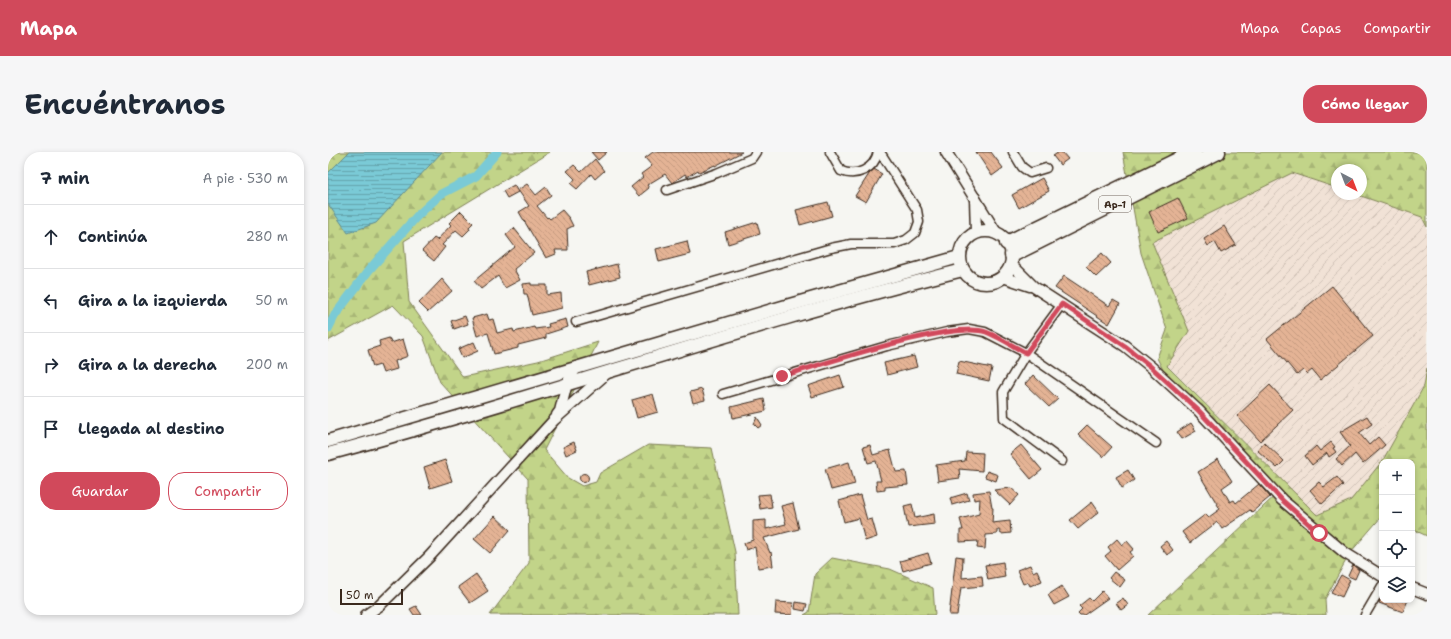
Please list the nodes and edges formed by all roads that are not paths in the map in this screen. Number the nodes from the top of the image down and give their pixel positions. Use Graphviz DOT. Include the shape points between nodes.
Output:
graph roads {
  1 [pos="756,152"];
  2 [pos="830,152"];
  3 [pos="879,152"];
  4 [pos="946,152"];
  5 [pos="1012,152"];
  6 [pos="1194,152"];
  7 [pos="1218,152"];
  8 [pos="1046,168"];
  9 [pos="667,190"];
  10 [pos="975,196"];
  11 [pos="976,233"];
  12 [pos="997,234"];
  13 [pos="1010,254"];
  14 [pos="959,257"];
  15 [pos="963,270"];
  16 [pos="1003,277"];
  17 [pos="1034,287"];
  18 [pos="1062,304"];
  19 [pos="576,322"];
  20 [pos="1026,353"];
  21 [pos="576,368"];
  22 [pos="608,372"];
  23 [pos="567,383"];
  24 [pos="723,394"];
  25 [pos="554,420"];
  26 [pos="328,441"];
  27 [pos="1156,443"];
  28 [pos="328,454"];
  29 [pos="1062,461"];
  30 [pos="1379,574"];
  31 [pos="1415,589"];
  32 [pos="1379,591"];
  33 [pos="1427,594"];
  34 [pos="366,615"];
  35 [pos="1365,615"];
  1 -- 9 [label="street" via="752,158 717,173"];
  2 -- 3 [label="street" via="840,171 848,174 858,174 869,167"];
  3 -- 19 [label="street" via="917,210 919,222 915,233 906,240 894,244 850,244 831,248"];
  4 -- 10 [label="street"];
  5 -- 8 [label="street" via="1022,167 1030,173"];
  6 -- 13 [label="highway, Ap-1"];
  7 -- 13 [label="highway, Ap-1"];
  10 -- 11 [label="street"];
  10 -- 12 [label="street"];
  11 -- 12 [label="main road"];
  11 -- 14 [label="main road" via="962,245"];
  12 -- 13 [label="main road"];
  13 -- 16 [label="main road"];
  13 -- 17 [label="street"];
  14 -- 15 [label="main road"];
  14 -- 21 [label="main road"];
  15 -- 16 [label="main road" via="970,279 981,283 993,282"];
  15 -- 22 [label="main road"];
  16 -- 17 [label="street"];
  17 -- 18 [label="street"];
  18 -- 20 [label="street"];
  18 -- 30 [label="street" via="1150,366 1199,411 1282,500 1345,552"];
  20 -- 24 [label="street" via="985,332 969,329 887,346"];
  20 -- 27 [label="street"];
  20 -- 29 [label="street" via="1003,392 1004,418"];
  21 -- 23 [label="street"];
  21 -- 26 [label="main road"];
  22 -- 23 [label="main road"];
  22 -- 25 [label="street"];
  23 -- 25 [label="street" via="560,411"];
  23 -- 28 [label="main road" via="434,426"];
  25 -- 34 [label="street" via="428,556 379,606"];
  31 -- 33 [label="street"];
  32 -- 35 [label="street"];
}
